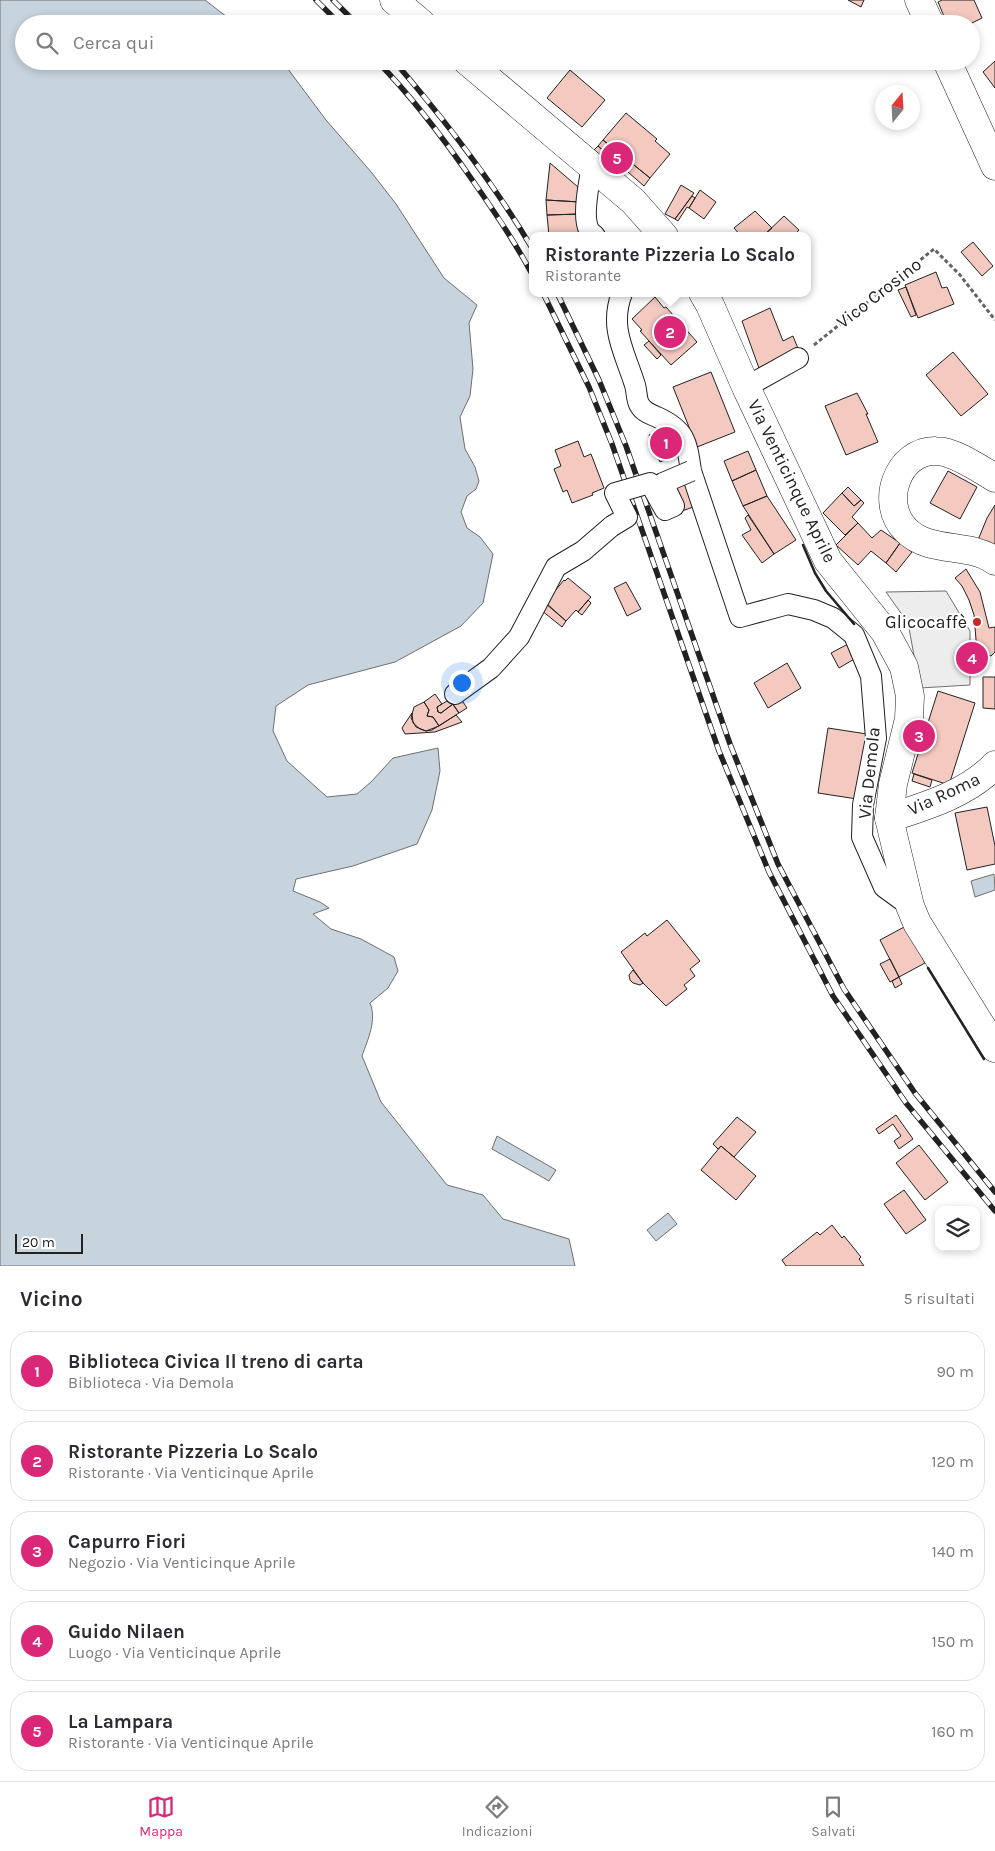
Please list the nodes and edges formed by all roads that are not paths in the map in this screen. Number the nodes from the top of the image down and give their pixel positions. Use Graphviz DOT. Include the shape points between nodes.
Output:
graph roads {
  1 [pos="394,0"];
  2 [pos="919,0"];
  3 [pos="412,15"];
  4 [pos="926,15"];
  5 [pos="478,70"];
  6 [pos="951,70"];
  7 [pos="995,166"];
  8 [pos="592,167"];
  9 [pos="591,232"];
  10 [pos="660,232"];
  11 [pos="620,297"];
  12 [pos="706,297"];
  13 [pos="798,358"];
  14 [pos="746,387"];
  15 [pos="691,472"];
  16 [pos="995,478"];
  17 [pos="995,562"];
  18 [pos="455,694"];
  19 [pos="995,766"];
  20 [pos="889,818"];
  21 [pos="910,906"];
  22 [pos="995,1048"];
  1 -- 3 [label="main road"];
  2 -- 4 [label="main road"];
  5 -- 8 [label="main road"];
  6 -- 7 [label="main road"];
  8 -- 9 [label="street" via="587,195"];
  8 -- 10 [label="main road" via="633,201"];
  11 -- 15 [label="street" via="616,325 635,383 638,404 646,413 680,431 688,448"];
  12 -- 14 [label="main road, Via Venticinque Aprile"];
  13 -- 14 [label="street"];
  14 -- 20 [label="main road, Via Venticinque Aprile" via="828,561 885,632 904,666 910,696 910,719 893,784"];
  15 -- 18 [label="street, bridge" via="663,483 674,506 665,510 650,483 615,494 627,517 556,567 519,637 491,668"];
  15 -- 21 [label="street, Via Demola" via="740,617 788,604 832,618 854,635 871,676 876,738 863,806 862,837 884,887"];
  16 -- 17 [label="main road" via="950,454 924,452 905,463 899,472 893,497 898,521 906,531 930,543 984,555"];
  19 -- 20 [label="main road, Via Roma" via="976,782 933,803"];
  20 -- 21 [label="main road, Via Venticinque Aprile"];
  21 -- 22 [label="main road, Via Venticinque Aprile"];
}
